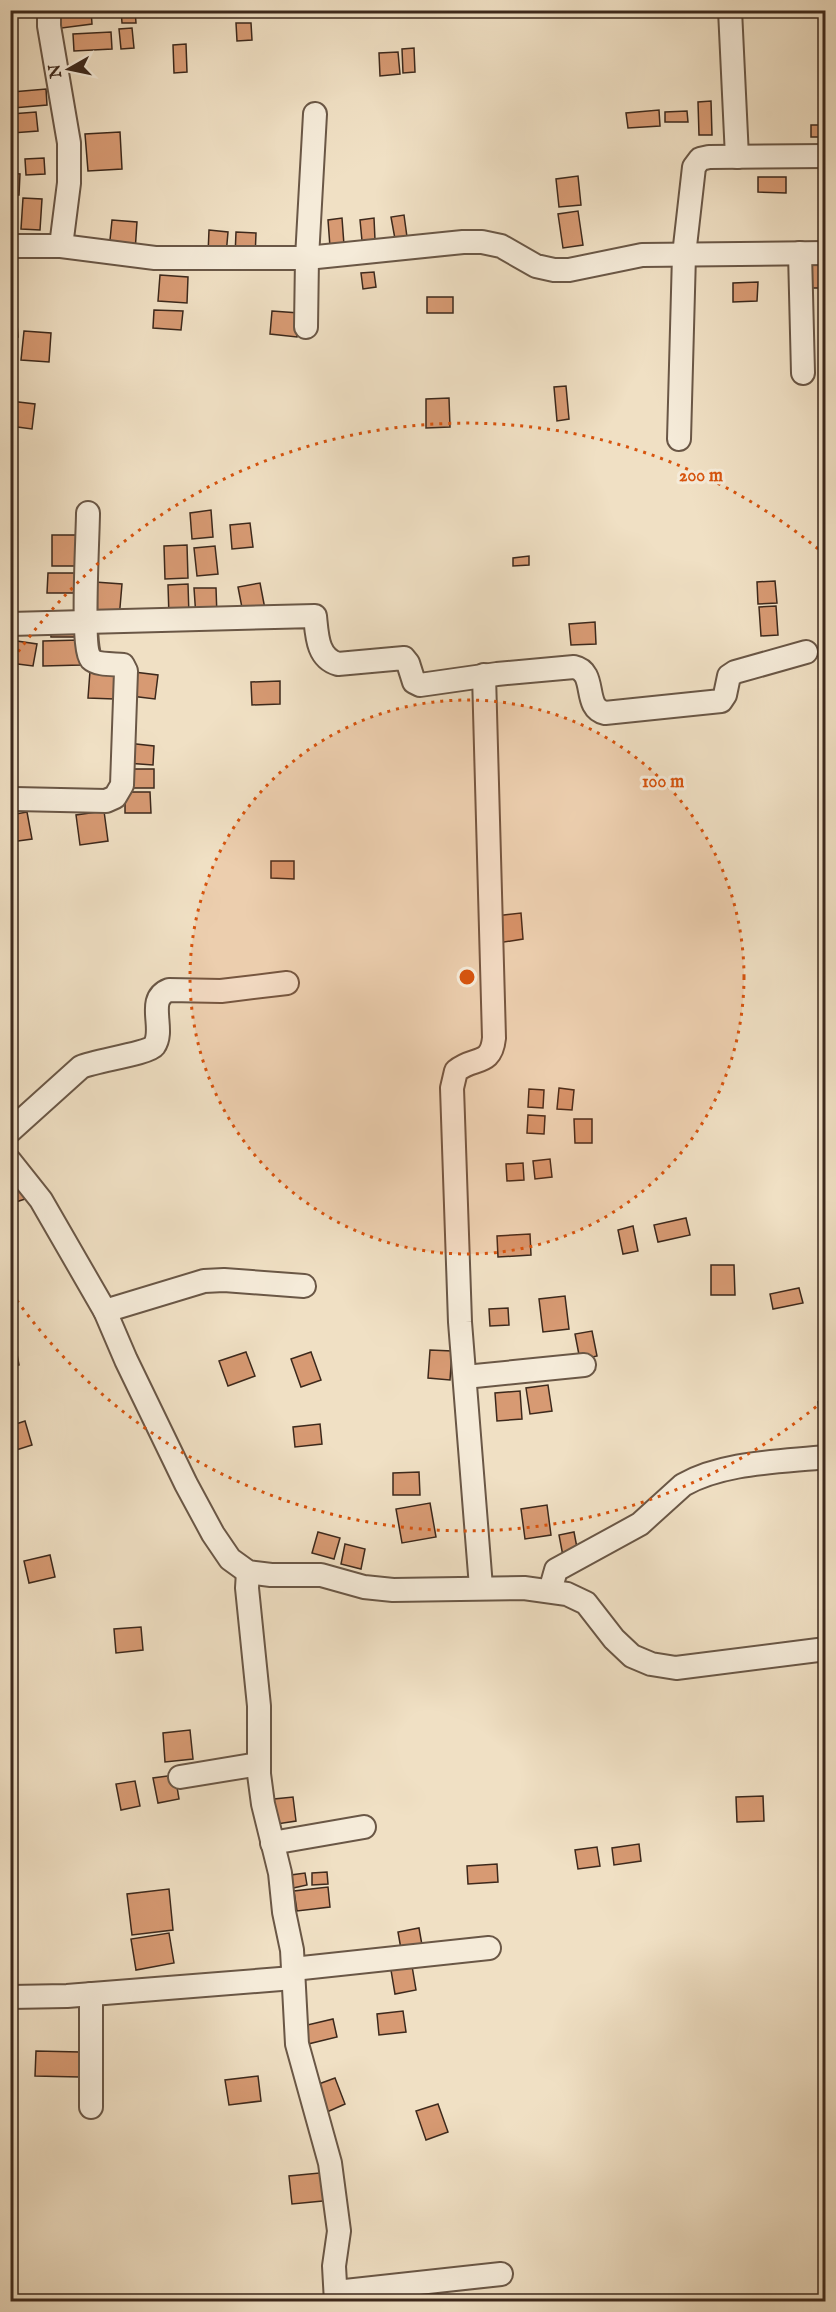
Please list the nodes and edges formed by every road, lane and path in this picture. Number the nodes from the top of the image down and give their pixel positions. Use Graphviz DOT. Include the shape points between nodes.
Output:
graph roads {
  1 [pos="49,10"];
  2 [pos="730,10"];
  3 [pos="315,114"];
  4 [pos="825,156"];
  5 [pos="737,157"];
  6 [pos="10,246"];
  7 [pos="61,246"];
  8 [pos="800,253"];
  9 [pos="825,253"];
  10 [pos="684,255"];
  11 [pos="307,258"];
  12 [pos="306,327"];
  13 [pos="803,373"];
  14 [pos="679,439"];
  15 [pos="88,513"];
  16 [pos="86,622"];
  17 [pos="10,624"];
  18 [pos="806,652"];
  19 [pos="484,675"];
  20 [pos="15,799"];
  21 [pos="287,983"];
  22 [pos="10,1131"];
  23 [pos="10,1161"];
  24 [pos="304,1286"];
  25 [pos="105,1311"];
  26 [pos="584,1365"];
  27 [pos="465,1377"];
  28 [pos="825,1457"];
  29 [pos="248,1572"];
  30 [pos="481,1587"];
  31 [pos="550,1591"];
  32 [pos="825,1649"];
  33 [pos="259,1764"];
  34 [pos="180,1777"];
  35 [pos="364,1827"];
  36 [pos="272,1843"];
  37 [pos="489,1948"];
  38 [pos="293,1973"];
  39 [pos="91,1994"];
  40 [pos="10,1997"];
  41 [pos="91,2107"];
  42 [pos="501,2274"];
  43 [pos="336,2296"];
  1 -- 7 [label="street" via="69,143 69,183"];
  2 -- 5 [label="street"];
  3 -- 11 [label="street"];
  4 -- 5 [label="street"];
  5 -- 10 [label="street" via="700,159 694,167"];
  6 -- 7 [label="street"];
  7 -- 11 [label="street" via="155,258"];
  8 -- 9 [label="street"];
  8 -- 10 [label="street"];
  8 -- 13 [label="street"];
  10 -- 11 [label="street" via="642,255 554,270 536,266 501,246 463,242"];
  10 -- 14 [label="street"];
  11 -- 12 [label="street"];
  15 -- 16 [label="street"];
  16 -- 17 [label="street"];
  16 -- 19 [label="street" via="315,616 317,638 328,661 338,664 404,658 414,682 420,685"];
  16 -- 20 [label="street" via="90,658 123,665 126,671 120,792 106,801"];
  18 -- 19 [label="street" via="735,672 726,682 721,701 713,704 605,713 594,706 586,673 580,668"];
  19 -- 27 [label="street" via="493,1051 486,1059 461,1066 452,1088"];
  21 -- 22 [label="street" via="162,993 158,999 154,1047 81,1067"];
  23 -- 25 [label="street" via="41,1200"];
  24 -- 25 [label="street" via="204,1281"];
  25 -- 29 [label="street" via="213,1534 230,1559"];
  26 -- 27 [label="street"];
  27 -- 30 [label="street"];
  28 -- 31 [label="street" via="733,1468 690,1480 640,1524 556,1570"];
  29 -- 30 [label="street" via="321,1575 393,1590"];
  29 -- 33 [label="street" via="259,1706"];
  30 -- 31 [label="street"];
  31 -- 32 [label="street" via="586,1603 632,1656 651,1664 676,1668"];
  33 -- 34 [label="street"];
  33 -- 36 [label="street"];
  35 -- 36 [label="street"];
  36 -- 38 [label="street" via="280,1873"];
  37 -- 38 [label="street"];
  38 -- 39 [label="street"];
  38 -- 43 [label="street" via="297,2044 330,2163 339,2231 334,2266"];
  39 -- 40 [label="street"];
  39 -- 41 [label="street"];
  42 -- 43 [label="street"];
}
